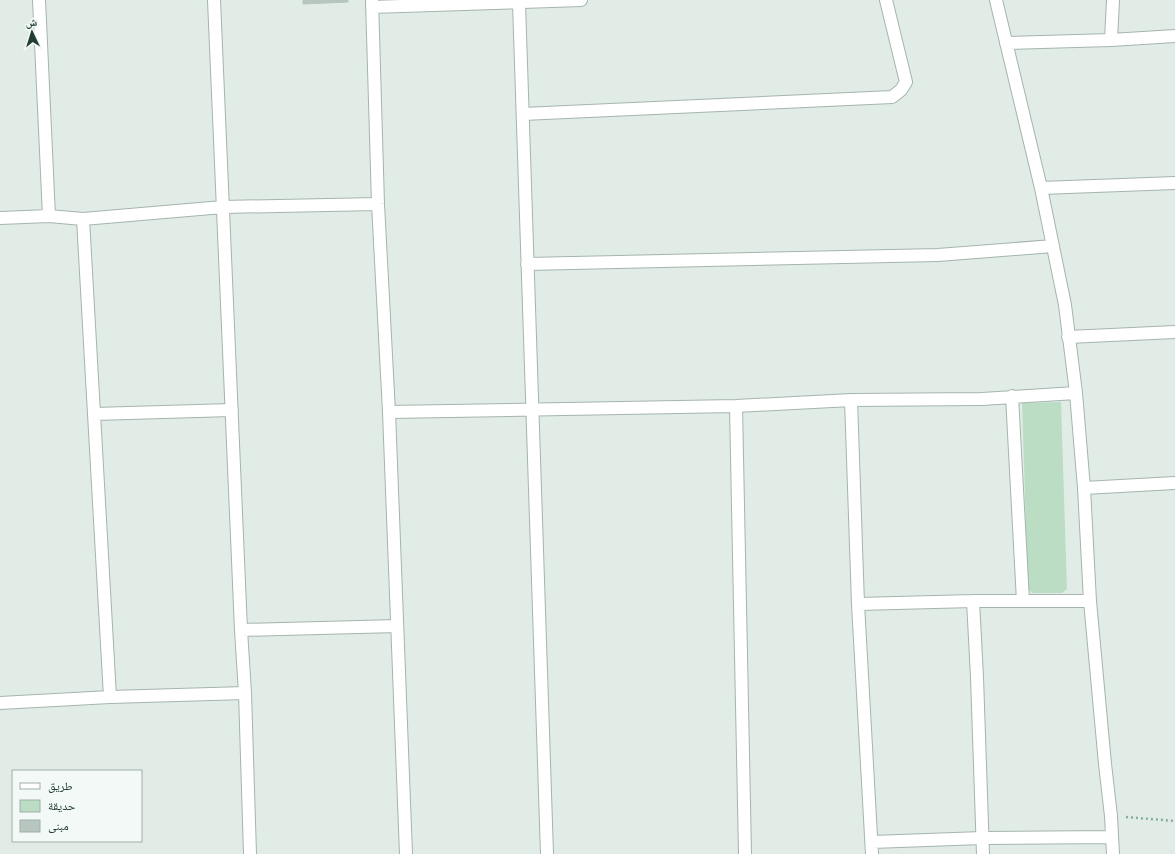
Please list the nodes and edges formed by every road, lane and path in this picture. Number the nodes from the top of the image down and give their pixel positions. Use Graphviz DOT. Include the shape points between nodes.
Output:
graph roads {
  1 [pos="39,0"];
  2 [pos="214,0"];
  3 [pos="582,0"];
  4 [pos="886,0"];
  5 [pos="996,0"];
  6 [pos="1113,0"];
  7 [pos="519,3"];
  8 [pos="372,4"];
  9 [pos="1175,36"];
  10 [pos="1111,40"];
  11 [pos="1006,43"];
  12 [pos="522,114"];
  13 [pos="1175,183"];
  14 [pos="1041,188"];
  15 [pos="378,204"];
  16 [pos="223,207"];
  17 [pos="49,216"];
  18 [pos="0,218"];
  19 [pos="83,219"];
  20 [pos="1053,246"];
  21 [pos="528,264"];
  22 [pos="1175,332"];
  23 [pos="1068,337"];
  24 [pos="1076,393"];
  25 [pos="1012,396"];
  26 [pos="851,400"];
  27 [pos="736,406"];
  28 [pos="532,409"];
  29 [pos="232,410"];
  30 [pos="389,412"];
  31 [pos="94,414"];
  32 [pos="1175,483"];
  33 [pos="1084,488"];
  34 [pos="973,601"];
  35 [pos="1090,601"];
  36 [pos="1023,602"];
  37 [pos="858,604"];
  38 [pos="397,626"];
  39 [pos="242,630"];
  40 [pos="245,693"];
  41 [pos="110,697"];
  42 [pos="0,703"];
  43 [pos="1111,816"];
  44 [pos="1175,821"];
  45 [pos="1112,837"];
  46 [pos="982,838"];
  47 [pos="872,848"];
  48 [pos="250,854"];
  49 [pos="406,854"];
  50 [pos="547,854"];
  51 [pos="745,854"];
  52 [pos="983,854"];
  53 [pos="1113,854"];
  1 -- 17 [label="street"];
  2 -- 16 [label="street"];
  3 -- 7 [label="street"];
  4 -- 12 [label="street" via="906,82 892,97"];
  5 -- 11 [label="street"];
  6 -- 10 [label="street"];
  7 -- 8 [label="street"];
  7 -- 12 [label="street"];
  8 -- 15 [label="street"];
  9 -- 10 [label="street"];
  10 -- 11 [label="street"];
  11 -- 14 [label="street"];
  12 -- 21 [label="street"];
  13 -- 14 [label="street"];
  14 -- 20 [label="street"];
  15 -- 16 [label="street"];
  15 -- 30 [label="street"];
  16 -- 19 [label="street"];
  16 -- 29 [label="street"];
  17 -- 18 [label="street"];
  17 -- 19 [label="street"];
  19 -- 31 [label="street"];
  20 -- 21 [label="street" via="938,254"];
  20 -- 23 [label="street" via="1065,305"];
  21 -- 28 [label="street"];
  22 -- 23 [label="street"];
  23 -- 24 [label="street"];
  24 -- 25 [label="street"];
  24 -- 33 [label="street"];
  25 -- 26 [label="street" via="974,399"];
  25 -- 36 [label="street"];
  26 -- 27 [label="street"];
  26 -- 37 [label="street"];
  27 -- 28 [label="street"];
  27 -- 51 [label="street"];
  28 -- 30 [label="street"];
  28 -- 50 [label="street"];
  29 -- 31 [label="street"];
  29 -- 39 [label="street"];
  30 -- 38 [label="street"];
  31 -- 41 [label="street"];
  32 -- 33 [label="street"];
  33 -- 35 [label="street"];
  34 -- 36 [label="street"];
  34 -- 37 [label="street"];
  34 -- 46 [label="street"];
  35 -- 36 [label="street"];
  35 -- 43 [label="street"];
  37 -- 47 [label="street"];
  38 -- 39 [label="street"];
  38 -- 49 [label="street"];
  39 -- 40 [label="street"];
  40 -- 41 [label="street"];
  40 -- 48 [label="street"];
  41 -- 42 [label="street"];
  43 -- 44 [label="path"];
  43 -- 45 [label="street"];
  45 -- 46 [label="street"];
  45 -- 53 [label="street"];
  46 -- 47 [label="street"];
  46 -- 52 [label="street"];
}
